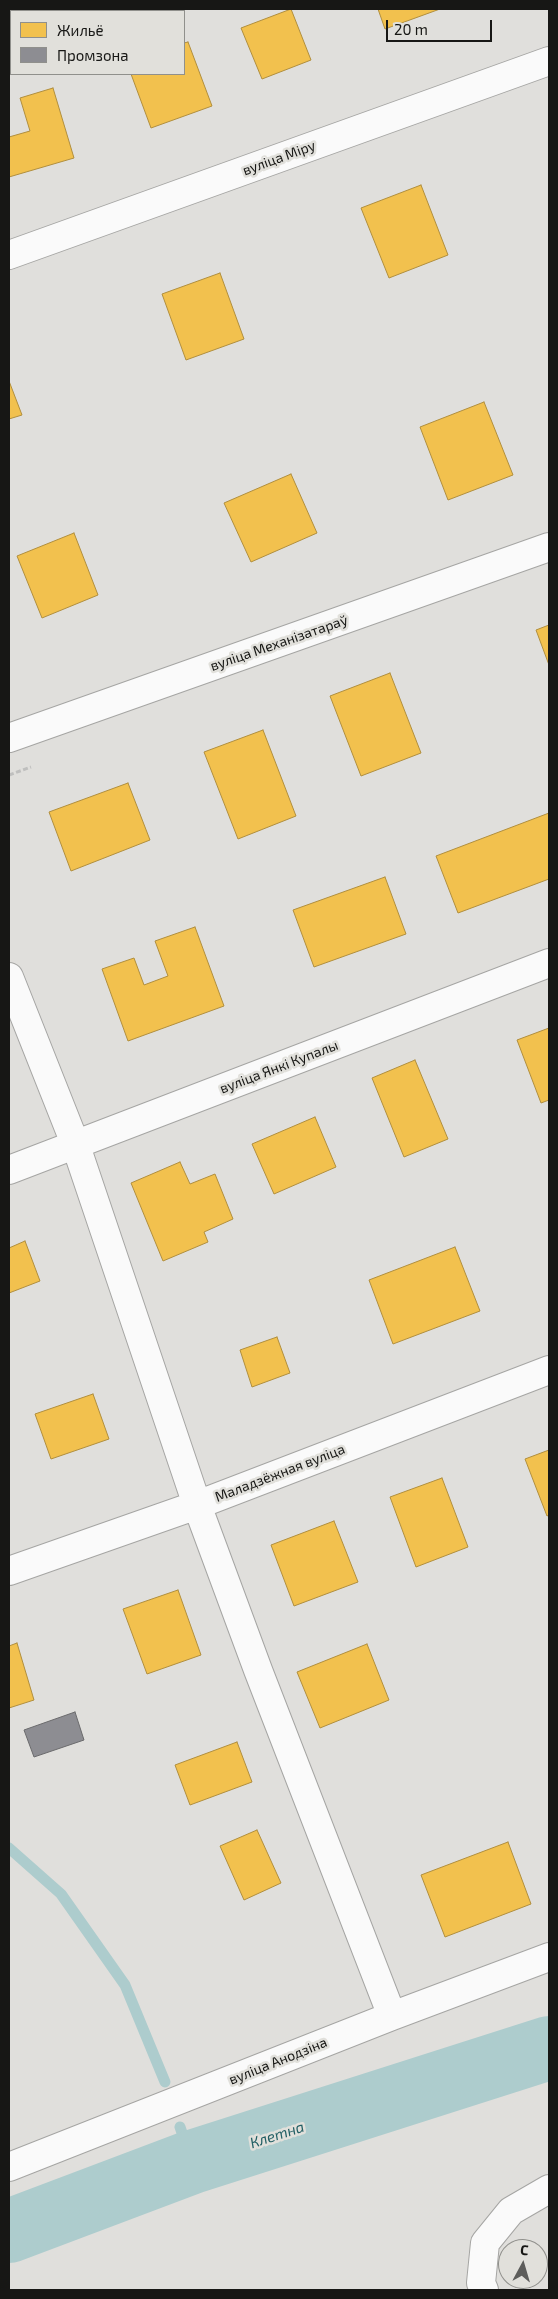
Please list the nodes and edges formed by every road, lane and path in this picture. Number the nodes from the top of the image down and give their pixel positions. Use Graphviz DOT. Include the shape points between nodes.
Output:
graph roads {
  1 [pos="549,61"];
  2 [pos="9,255"];
  3 [pos="549,547"];
  4 [pos="9,738"];
  5 [pos="549,963"];
  6 [pos="9,977"];
  7 [pos="76,1146"];
  8 [pos="9,1170"];
  9 [pos="549,1370"];
  10 [pos="196,1505"];
  11 [pos="9,1571"];
  12 [pos="549,1957"];
  13 [pos="392,2016"];
  14 [pos="9,2168"];
  15 [pos="549,2188"];
  16 [pos="484,2290"];
  1 -- 2 [label="street, вуліца Міру"];
  3 -- 4 [label="street, вуліца Механізатараў"];
  5 -- 7 [label="street, вуліца Янкі Купалы"];
  6 -- 7 [label="street"];
  7 -- 8 [label="street, вуліца Янкі Купалы"];
  7 -- 10 [label="street"];
  9 -- 10 [label="street, Маладзёжная вуліца"];
  10 -- 11 [label="street, Маладзёжная вуліца"];
  10 -- 13 [label="street"];
  12 -- 13 [label="street, вуліца Анодзіна"];
  13 -- 14 [label="street, вуліца Анодзіна"];
  15 -- 16 [label="street" via="511,2211 485,2243"];
}
